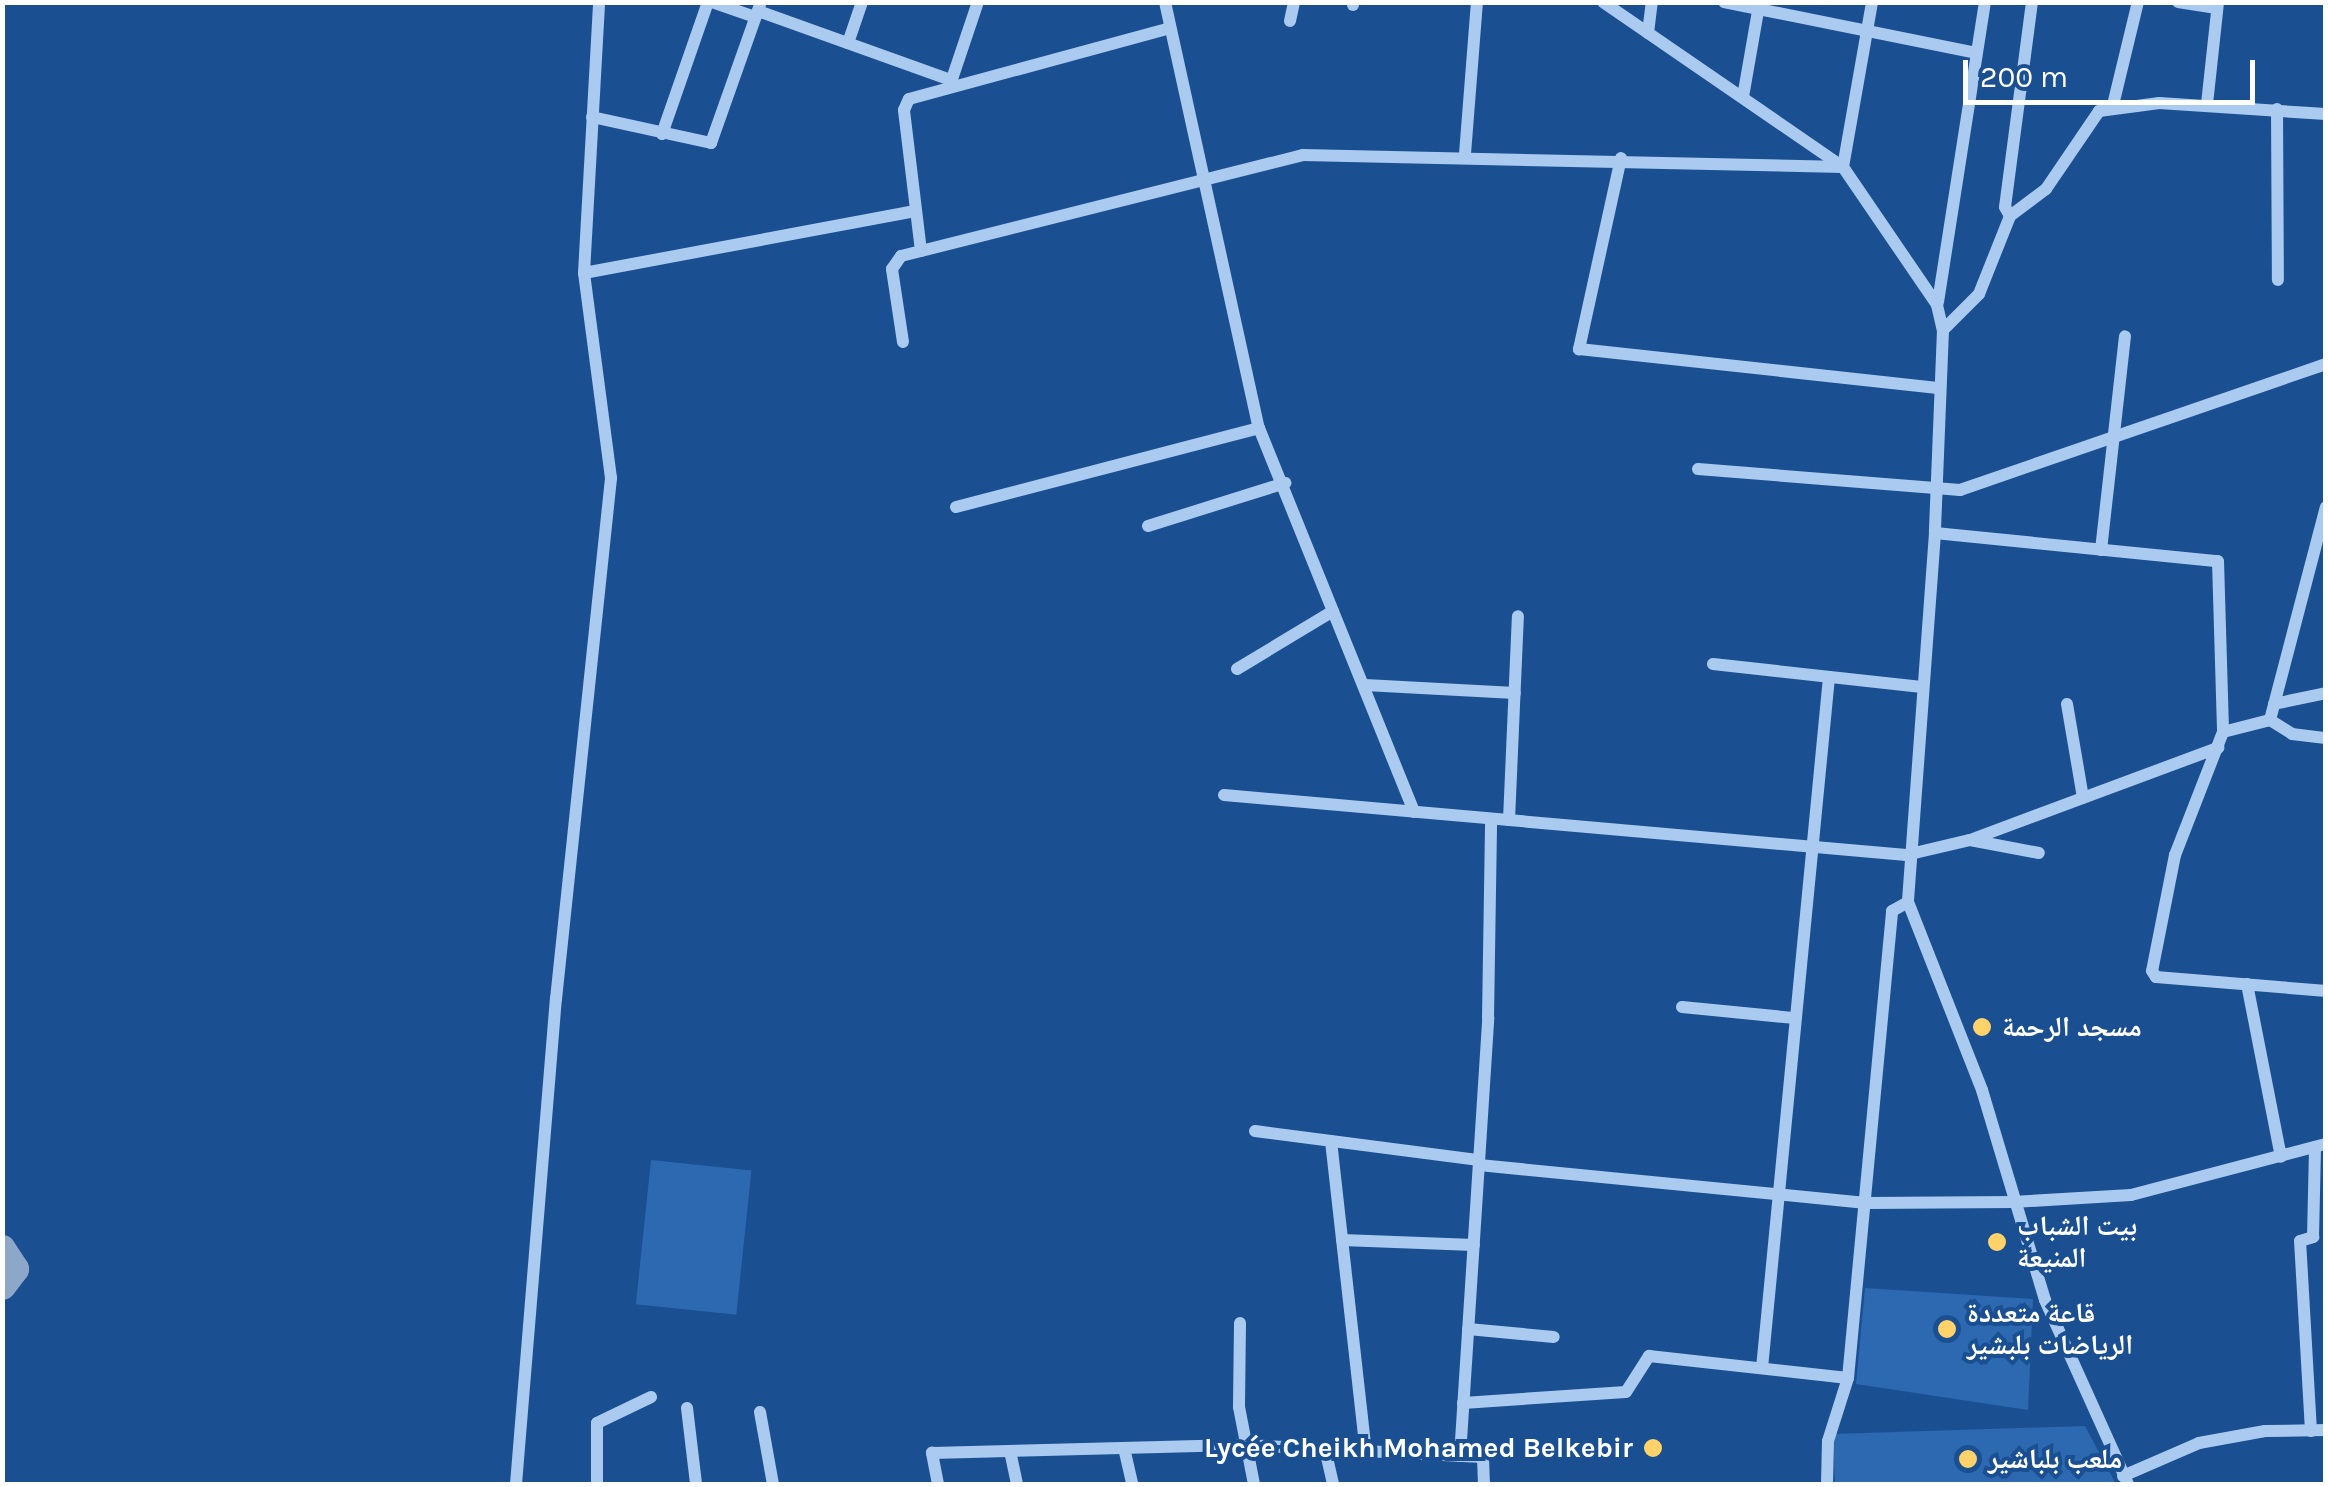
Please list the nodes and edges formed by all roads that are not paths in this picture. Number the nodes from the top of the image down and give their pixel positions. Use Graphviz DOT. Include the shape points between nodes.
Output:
graph roads {
  1 [pos="599,2"];
  2 [pos="710,2"];
  3 [pos="862,2"];
  4 [pos="978,2"];
  5 [pos="1165,2"];
  6 [pos="1294,2"];
  7 [pos="1476,2"];
  8 [pos="1603,2"];
  9 [pos="1652,2"];
  10 [pos="1724,2"];
  11 [pos="1872,2"];
  12 [pos="1985,2"];
  13 [pos="2032,2"];
  14 [pos="2138,2"];
  15 [pos="2178,2"];
  16 [pos="728,5"];
  17 [pos="1759,6"];
  18 [pos="2218,6"];
  19 [pos="758,10"];
  20 [pos="1290,21"];
  21 [pos="1170,28"];
  22 [pos="1866,32"];
  23 [pos="1648,33"];
  24 [pos="848,43"];
  25 [pos="1976,53"];
  26 [pos="950,84"];
  27 [pos="1742,97"];
  28 [pos="2207,104"];
  29 [pos="2113,105"];
  30 [pos="2277,109"];
  31 [pos="2326,114"];
  32 [pos="592,118"];
  33 [pos="662,134"];
  34 [pos="1465,154"];
  35 [pos="1621,158"];
  36 [pos="1843,167"];
  37 [pos="1206,176"];
  38 [pos="915,211"];
  39 [pos="2010,216"];
  40 [pos="920,251"];
  41 [pos="584,272"];
  42 [pos="2278,280"];
  43 [pos="1937,305"];
  44 [pos="1943,330"];
  45 [pos="2125,336"];
  46 [pos="902,342"];
  47 [pos="2326,364"];
  48 [pos="1940,388"];
  49 [pos="1259,428"];
  50 [pos="2114,440"];
  51 [pos="1698,469"];
  52 [pos="1286,482"];
  53 [pos="1936,490"];
  54 [pos="956,507"];
  55 [pos="2326,507"];
  56 [pos="1148,526"];
  57 [pos="1934,532"];
  58 [pos="2101,550"];
  59 [pos="1334,610"];
  60 [pos="1518,616"];
  61 [pos="1713,664"];
  62 [pos="1237,669"];
  63 [pos="1828,677"];
  64 [pos="1365,685"];
  65 [pos="1922,687"];
  66 [pos="1515,693"];
  67 [pos="2326,694"];
  68 [pos="2067,704"];
  69 [pos="2274,704"];
  70 [pos="2270,720"];
  71 [pos="2223,732"];
  72 [pos="2326,738"];
  73 [pos="2218,748"];
  74 [pos="1224,795"];
  75 [pos="2083,798"];
  76 [pos="1414,812"];
  77 [pos="1491,819"];
  78 [pos="1509,820"];
  79 [pos="1970,840"];
  80 [pos="1812,847"];
  81 [pos="2039,853"];
  82 [pos="1906,855"];
  83 [pos="1908,902"];
  84 [pos="2247,984"];
  85 [pos="2326,991"];
  86 [pos="1682,1007"];
  87 [pos="1796,1018"];
  88 [pos="1255,1132"];
  89 [pos="1330,1140"];
  90 [pos="2320,1145"];
  91 [pos="2282,1157"];
  92 [pos="1479,1163"];
  93 [pos="1778,1194"];
  94 [pos="1866,1202"];
  95 [pos="2013,1202"];
  96 [pos="1342,1240"];
  97 [pos="1474,1245"];
  98 [pos="1240,1323"];
  99 [pos="1468,1328"];
  100 [pos="1554,1338"];
  101 [pos="1762,1368"];
  102 [pos="1848,1378"];
  103 [pos="651,1397"];
  104 [pos="1463,1403"];
  105 [pos="687,1408"];
  106 [pos="760,1412"];
  107 [pos="2318,1431"];
  108 [pos="1246,1444"];
  109 [pos="1124,1448"];
  110 [pos="1325,1449"];
  111 [pos="1010,1451"];
  112 [pos="1366,1451"];
  113 [pos="1460,1456"];
  114 [pos="2125,1480"];
  115 [pos="516,1484"];
  116 [pos="598,1484"];
  117 [pos="696,1484"];
  118 [pos="772,1484"];
  119 [pos="938,1484"];
  120 [pos="1018,1484"];
  121 [pos="1132,1484"];
  122 [pos="1254,1484"];
  123 [pos="1333,1484"];
  124 [pos="1484,1484"];
  125 [pos="1827,1484"];
  1 -- 32 [label="street"];
  2 -- 16 [label="street"];
  2 -- 33 [label="street"];
  3 -- 24 [label="street"];
  4 -- 26 [label="street"];
  5 -- 21 [label="street"];
  6 -- 20 [label="street"];
  7 -- 34 [label="street"];
  8 -- 23 [label="street"];
  9 -- 23 [label="street"];
  10 -- 17 [label="street"];
  11 -- 22 [label="street"];
  12 -- 25 [label="street"];
  13 -- 39 [label="street" via="2005,206"];
  14 -- 29 [label="street"];
  15 -- 18 [label="street"];
  16 -- 19 [label="street"];
  17 -- 22 [label="street"];
  17 -- 27 [label="street"];
  18 -- 28 [label="street"];
  19 -- 24 [label="street"];
  19 -- 33 [label="street" via="714,141 702,145"];
  21 -- 26 [label="street"];
  21 -- 37 [label="street"];
  22 -- 25 [label="street"];
  22 -- 36 [label="street"];
  23 -- 27 [label="street"];
  24 -- 26 [label="street"];
  25 -- 43 [label="street"];
  26 -- 38 [label="street" via="916,94 905,106"];
  27 -- 36 [label="street"];
  28 -- 29 [label="street"];
  28 -- 30 [label="street"];
  29 -- 39 [label="street" via="2089,120 2046,189"];
  30 -- 31 [label="street"];
  30 -- 42 [label="street"];
  32 -- 33 [label="street"];
  32 -- 41 [label="street"];
  34 -- 35 [label="street"];
  34 -- 37 [label="street" via="1303,155"];
  35 -- 36 [label="street"];
  35 -- 48 [label="street" via="1579,350"];
  36 -- 43 [label="street"];
  37 -- 40 [label="street"];
  37 -- 49 [label="street"];
  38 -- 40 [label="street"];
  38 -- 41 [label="street"];
  39 -- 44 [label="street" via="1979,294"];
  40 -- 46 [label="street" via="892,265"];
  41 -- 115 [label="street" via="611,478 558,980"];
  43 -- 44 [label="street"];
  44 -- 48 [label="street"];
  45 -- 50 [label="street"];
  47 -- 50 [label="street"];
  48 -- 53 [label="street"];
  49 -- 52 [label="street"];
  49 -- 54 [label="street"];
  50 -- 53 [label="street" via="1960,490"];
  50 -- 58 [label="street"];
  51 -- 53 [label="street"];
  52 -- 56 [label="street"];
  52 -- 59 [label="street"];
  53 -- 57 [label="street"];
  55 -- 69 [label="street"];
  57 -- 58 [label="street"];
  57 -- 65 [label="street"];
  58 -- 71 [label="street" via="2218,562"];
  59 -- 62 [label="street"];
  59 -- 64 [label="street"];
  60 -- 66 [label="street"];
  61 -- 63 [label="street"];
  63 -- 65 [label="street"];
  63 -- 80 [label="street"];
  64 -- 66 [label="street"];
  64 -- 76 [label="street"];
  65 -- 82 [label="street"];
  66 -- 78 [label="street"];
  67 -- 69 [label="street"];
  68 -- 75 [label="street"];
  69 -- 70 [label="street"];
  70 -- 71 [label="street"];
  70 -- 72 [label="street" via="2292,734"];
  71 -- 73 [label="street"];
  73 -- 75 [label="street"];
  73 -- 84 [label="street" via="2176,855 2152,971 2156,977"];
  74 -- 76 [label="street"];
  75 -- 79 [label="street"];
  76 -- 77 [label="street"];
  77 -- 78 [label="street"];
  77 -- 92 [label="street"];
  78 -- 80 [label="street"];
  79 -- 81 [label="street"];
  79 -- 82 [label="street"];
  80 -- 82 [label="street"];
  80 -- 87 [label="street"];
  82 -- 83 [label="street"];
  83 -- 94 [label="street" via="1892,911"];
  83 -- 95 [label="street" via="1982,1090"];
  84 -- 85 [label="street"];
  84 -- 91 [label="street"];
  86 -- 87 [label="street"];
  87 -- 93 [label="street"];
  88 -- 89 [label="street"];
  89 -- 92 [label="street"];
  89 -- 96 [label="street"];
  90 -- 91 [label="street"];
  90 -- 107 [label="street" via="2313,1237 2300,1241"];
  91 -- 95 [label="street" via="2131,1195"];
  92 -- 93 [label="street"];
  92 -- 97 [label="street"];
  93 -- 94 [label="street"];
  93 -- 101 [label="street"];
  94 -- 95 [label="street"];
  94 -- 102 [label="street"];
  95 -- 114 [label="street" via="2065,1353"];
  96 -- 97 [label="street"];
  96 -- 112 [label="street"];
  97 -- 99 [label="street"];
  98 -- 108 [label="street"];
  99 -- 100 [label="street"];
  99 -- 104 [label="street"];
  101 -- 102 [label="street"];
  101 -- 104 [label="street" via="1649,1356 1626,1392"];
  102 -- 125 [label="street" via="1828,1441"];
  103 -- 116 [label="street" via="597,1422"];
  104 -- 113 [label="street"];
  105 -- 117 [label="street"];
  106 -- 118 [label="street"];
  107 -- 114 [label="street" via="2199,1443"];
  108 -- 109 [label="street"];
  108 -- 110 [label="street"];
  108 -- 122 [label="street"];
  109 -- 111 [label="street"];
  109 -- 121 [label="street"];
  110 -- 112 [label="street"];
  110 -- 123 [label="street"];
  111 -- 119 [label="street" via="932,1454"];
  111 -- 120 [label="street"];
  112 -- 113 [label="street"];
  113 -- 124 [label="street" via="1483,1457"];
}
